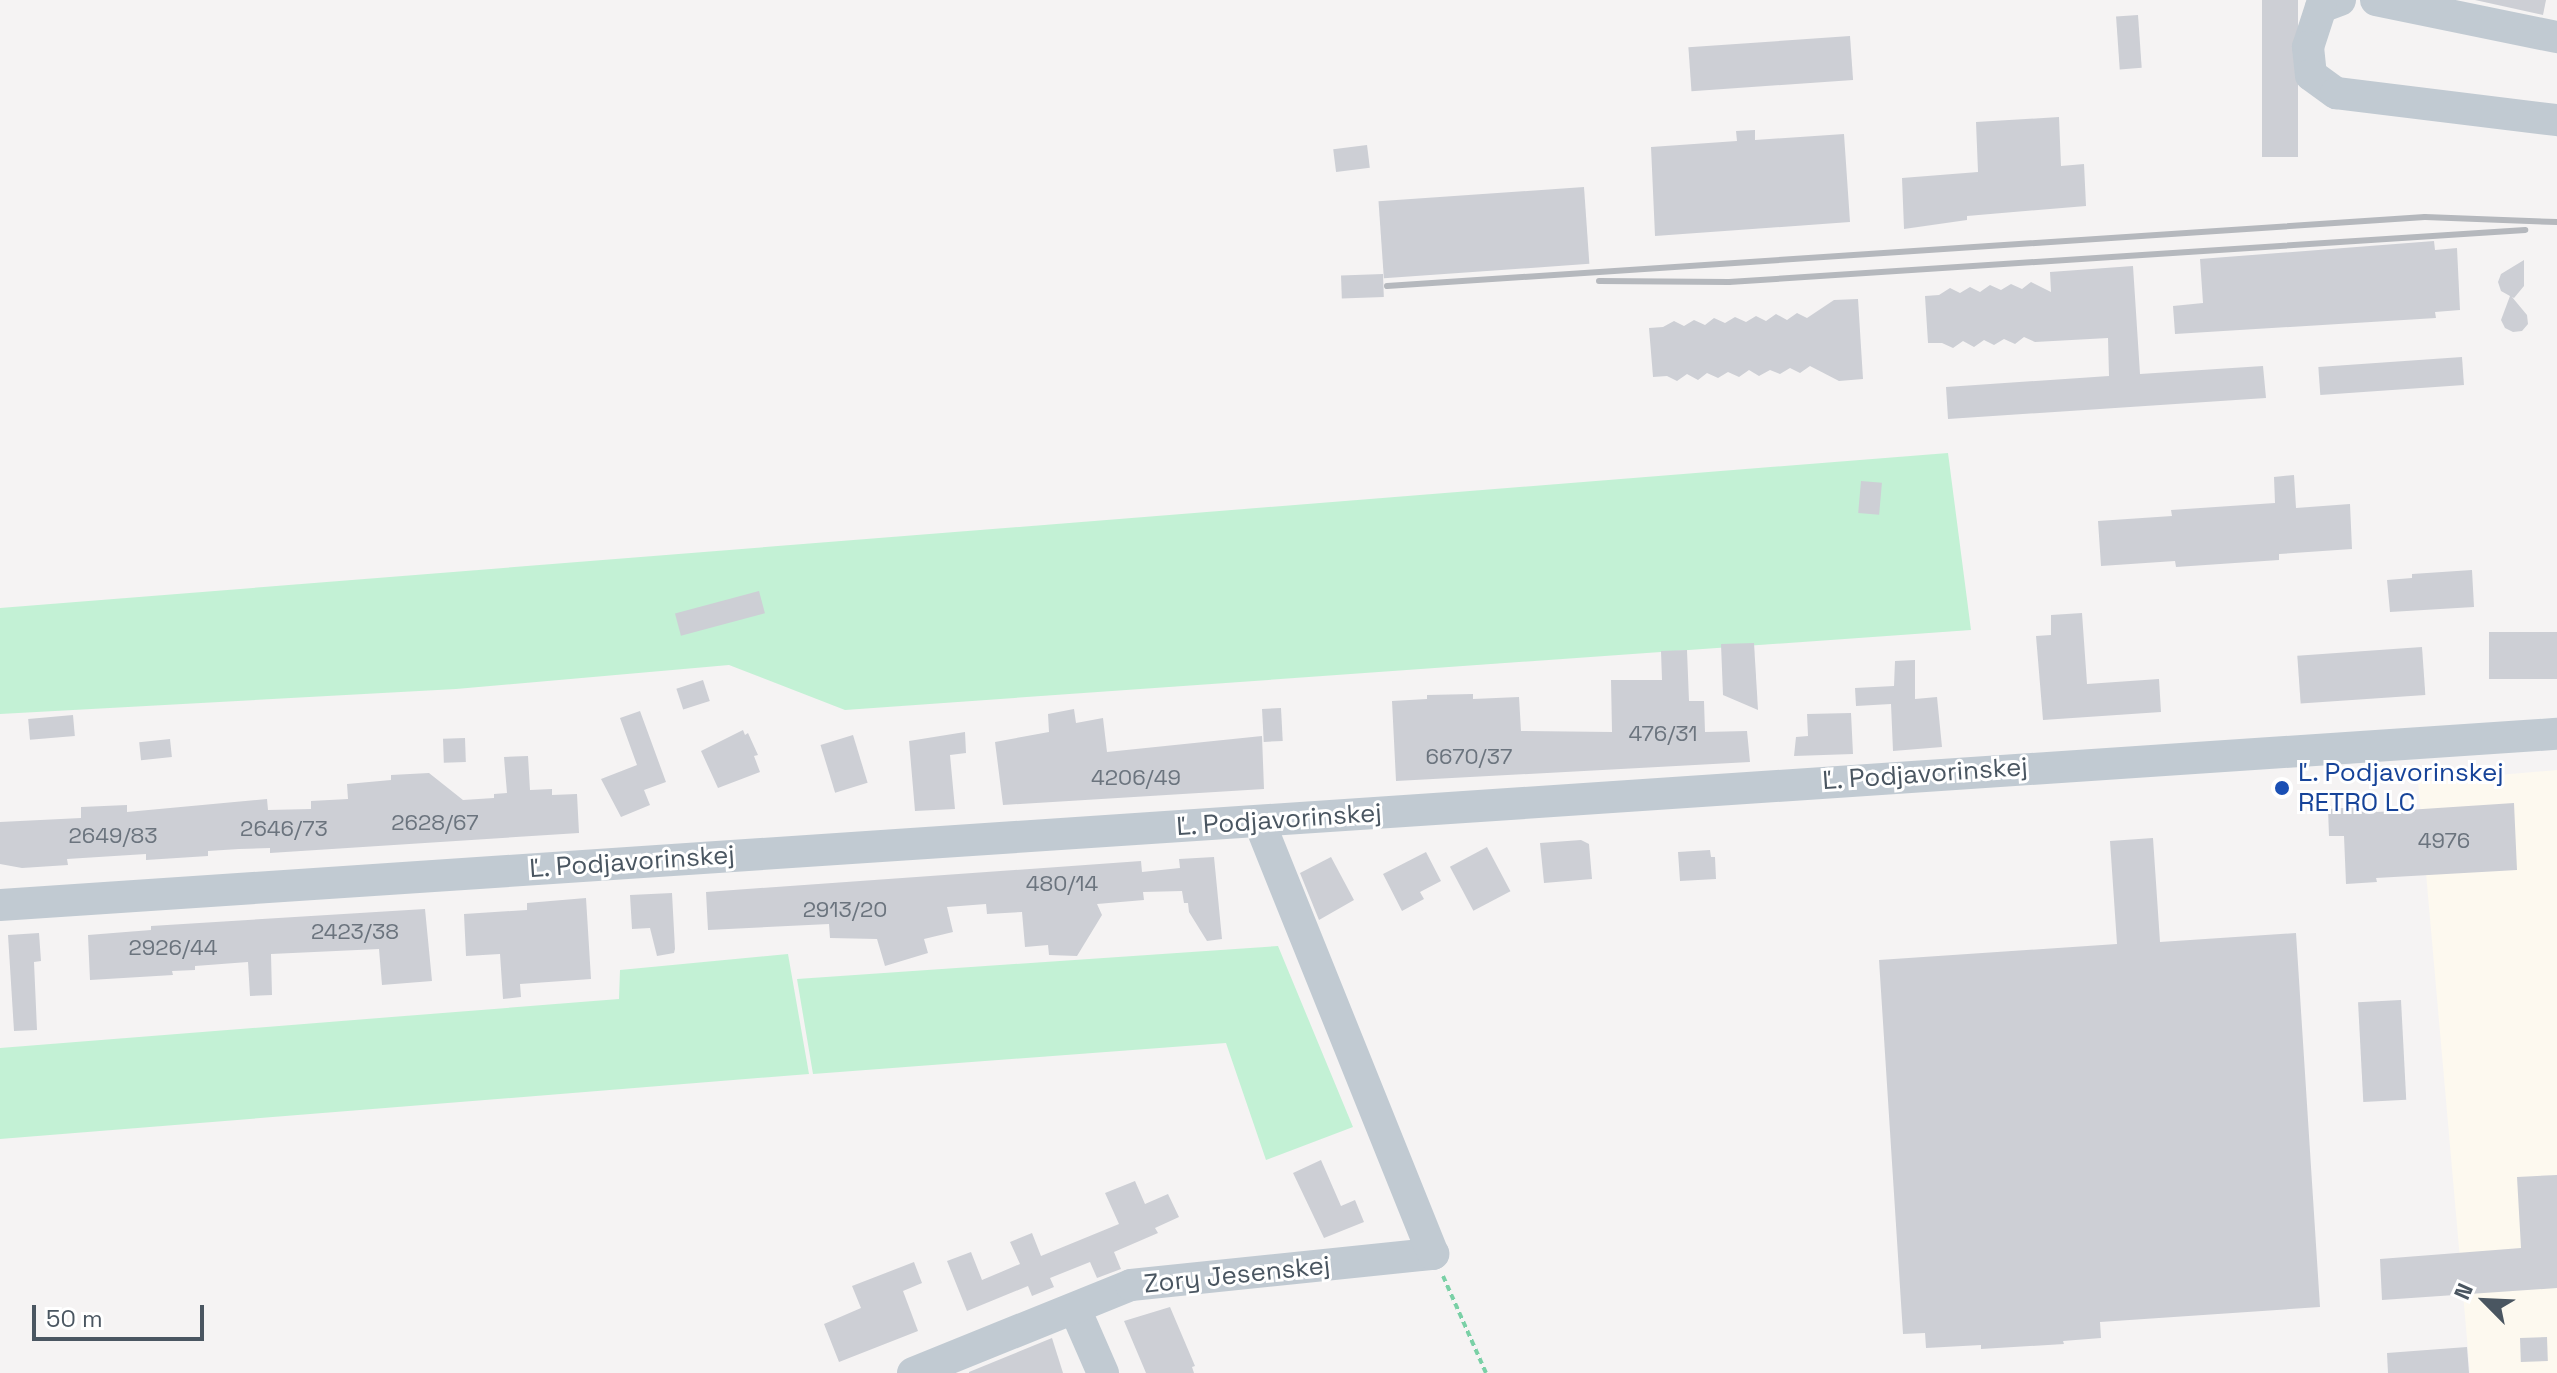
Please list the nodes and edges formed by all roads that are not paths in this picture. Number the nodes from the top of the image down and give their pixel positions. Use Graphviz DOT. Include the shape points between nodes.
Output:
graph roads {
  1 [pos="2340,0"];
  2 [pos="2376,0"];
  3 [pos="2557,37"];
  4 [pos="2557,120"];
  5 [pos="2557,734"];
  6 [pos="1259,822"];
  7 [pos="0,905"];
  8 [pos="1075,1309"];
  9 [pos="913,1373"];
  10 [pos="1103,1373"];
  1 -- 4 [label="street" via="2321,7 2308,47 2311,75 2336,93"];
  2 -- 3 [label="street"];
  5 -- 6 [label="street, Ľ. Podjavorinskej"];
  6 -- 7 [label="street, Ľ. Podjavorinskej"];
  6 -- 8 [label="street, Zory Jesenskej" via="1433,1254 1131,1285"];
  8 -- 9 [label="street, Zory Jesenskej"];
  8 -- 10 [label="street"];
}
